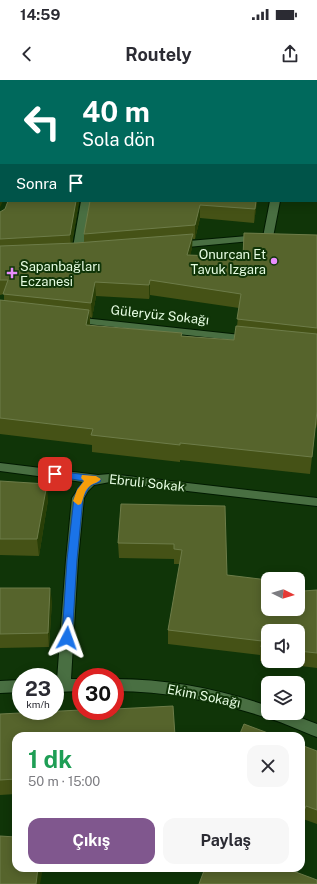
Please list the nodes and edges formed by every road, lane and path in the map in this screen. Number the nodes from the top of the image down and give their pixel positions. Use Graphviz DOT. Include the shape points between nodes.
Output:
graph roads {
  1 [pos="86,202"];
  2 [pos="275,202"];
  3 [pos="168,246"];
  4 [pos="77,253"];
  5 [pos="63,319"];
  6 [pos="262,340"];
  7 [pos="0,467"];
  8 [pos="96,479"];
  9 [pos="317,502"];
  10 [pos="61,668"];
  11 [pos="124,685"];
  12 [pos="12,686"];
  13 [pos="0,687"];
  14 [pos="261,709"];
  15 [pos="290,720"];
  16 [pos="317,731"];
  1 -- 4 [label="street"];
  2 -- 3 [label="street" via="272,237"];
  5 -- 6 [label="street, Güleryüz Sokağı"];
  7 -- 8 [label="street"];
  8 -- 9 [label="street, Ebruli Sokak" via="110,478"];
  8 -- 10 [label="street, Ebruli Sokak" via="87,483 78,498"];
  11 -- 14 [label="street, Ekim Sokağı" via="182,689"];
  12 -- 13 [label="street"];
  15 -- 16 [label="street"];
}
